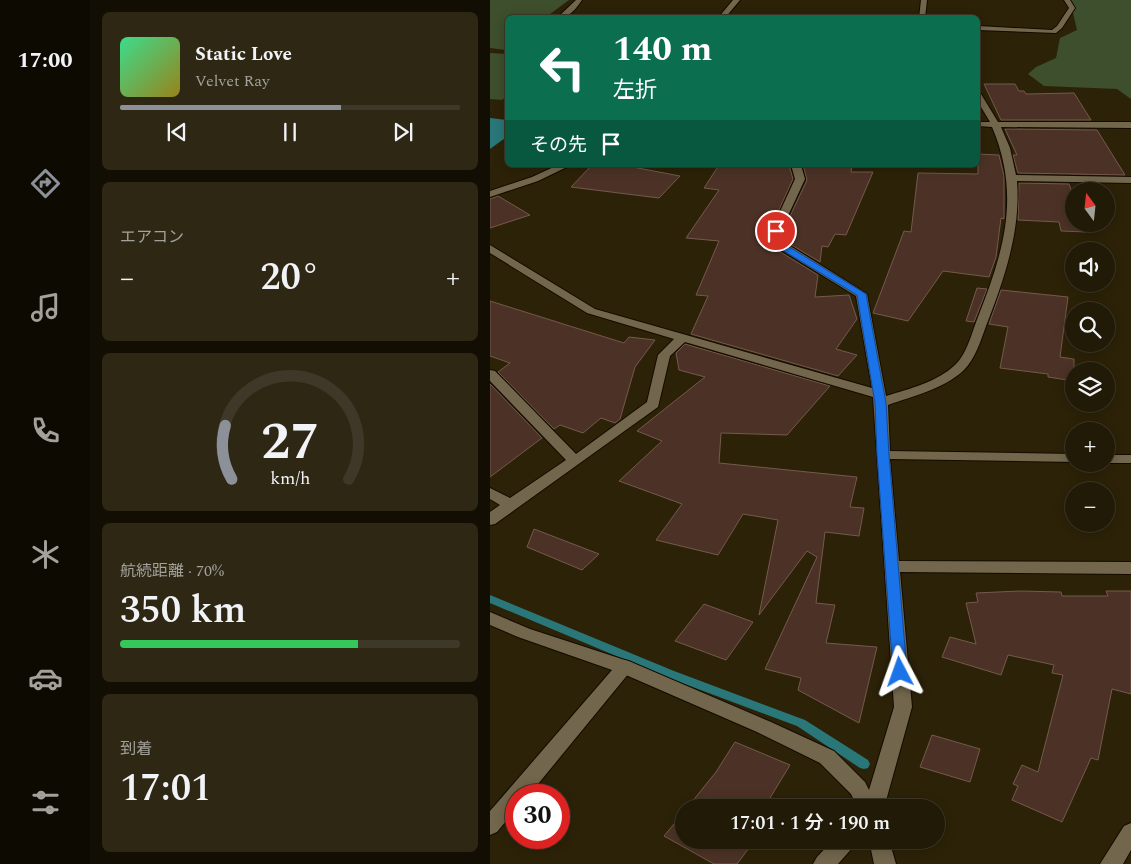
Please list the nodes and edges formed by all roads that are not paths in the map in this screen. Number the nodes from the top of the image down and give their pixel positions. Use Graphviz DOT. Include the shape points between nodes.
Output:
graph roads {
  1 [pos="579,0"];
  2 [pos="736,0"];
  3 [pos="924,0"];
  4 [pos="1067,0"];
  5 [pos="564,15"];
  6 [pos="723,15"];
  7 [pos="922,15"];
  8 [pos="980,28"];
  9 [pos="980,99"];
  10 [pos="980,124"];
  11 [pos="996,125"];
  12 [pos="1131,125"];
  13 [pos="562,167"];
  14 [pos="797,167"];
  15 [pos="1013,178"];
  16 [pos="1131,180"];
  17 [pos="490,194"];
  18 [pos="490,248"];
  19 [pos="682,338"];
  20 [pos="490,374"];
  21 [pos="879,399"];
  22 [pos="883,455"];
  23 [pos="1065,458"];
  24 [pos="1115,459"];
  25 [pos="1131,459"];
  26 [pos="576,461"];
  27 [pos="490,493"];
  28 [pos="511,504"];
  29 [pos="490,520"];
  30 [pos="892,566"];
  31 [pos="1131,568"];
  32 [pos="490,618"];
  33 [pos="626,667"];
  34 [pos="525,784"];
  35 [pos="864,799"];
  36 [pos="877,799"];
  37 [pos="505,808"];
  38 [pos="490,826"];
  39 [pos="1131,832"];
  40 [pos="838,849"];
  41 [pos="881,849"];
  42 [pos="824,864"];
  43 [pos="885,864"];
  44 [pos="1111,864"];
  1 -- 5 [label="street"];
  2 -- 6 [label="street"];
  3 -- 7 [label="street"];
  4 -- 8 [label="street" via="1072,8 1054,32"];
  9 -- 11 [label="street"];
  10 -- 11 [label="street"];
  11 -- 12 [label="street"];
  11 -- 15 [label="street"];
  13 -- 17 [label="street"];
  14 -- 21 [label="street" via="800,179 776,231 782,246 861,294"];
  15 -- 16 [label="street"];
  15 -- 21 [label="street" via="1014,206 1004,260 961,367 939,380"];
  18 -- 19 [label="street" via="591,311"];
  19 -- 21 [label="street"];
  19 -- 26 [label="street" via="664,355 653,404"];
  20 -- 26 [label="street"];
  21 -- 22 [label="street"];
  22 -- 23 [label="street"];
  22 -- 30 [label="street"];
  24 -- 25 [label="street"];
  26 -- 28 [label="street"];
  27 -- 28 [label="street"];
  28 -- 29 [label="street"];
  30 -- 31 [label="street"];
  30 -- 36 [label="street" via="903,707"];
  32 -- 33 [label="street" via="524,633"];
  33 -- 34 [label="street"];
  33 -- 35 [label="street" via="827,757 858,788"];
  37 -- 38 [label="street"];
  39 -- 44 [label="street"];
  40 -- 42 [label="street"];
  41 -- 43 [label="street"];
}
